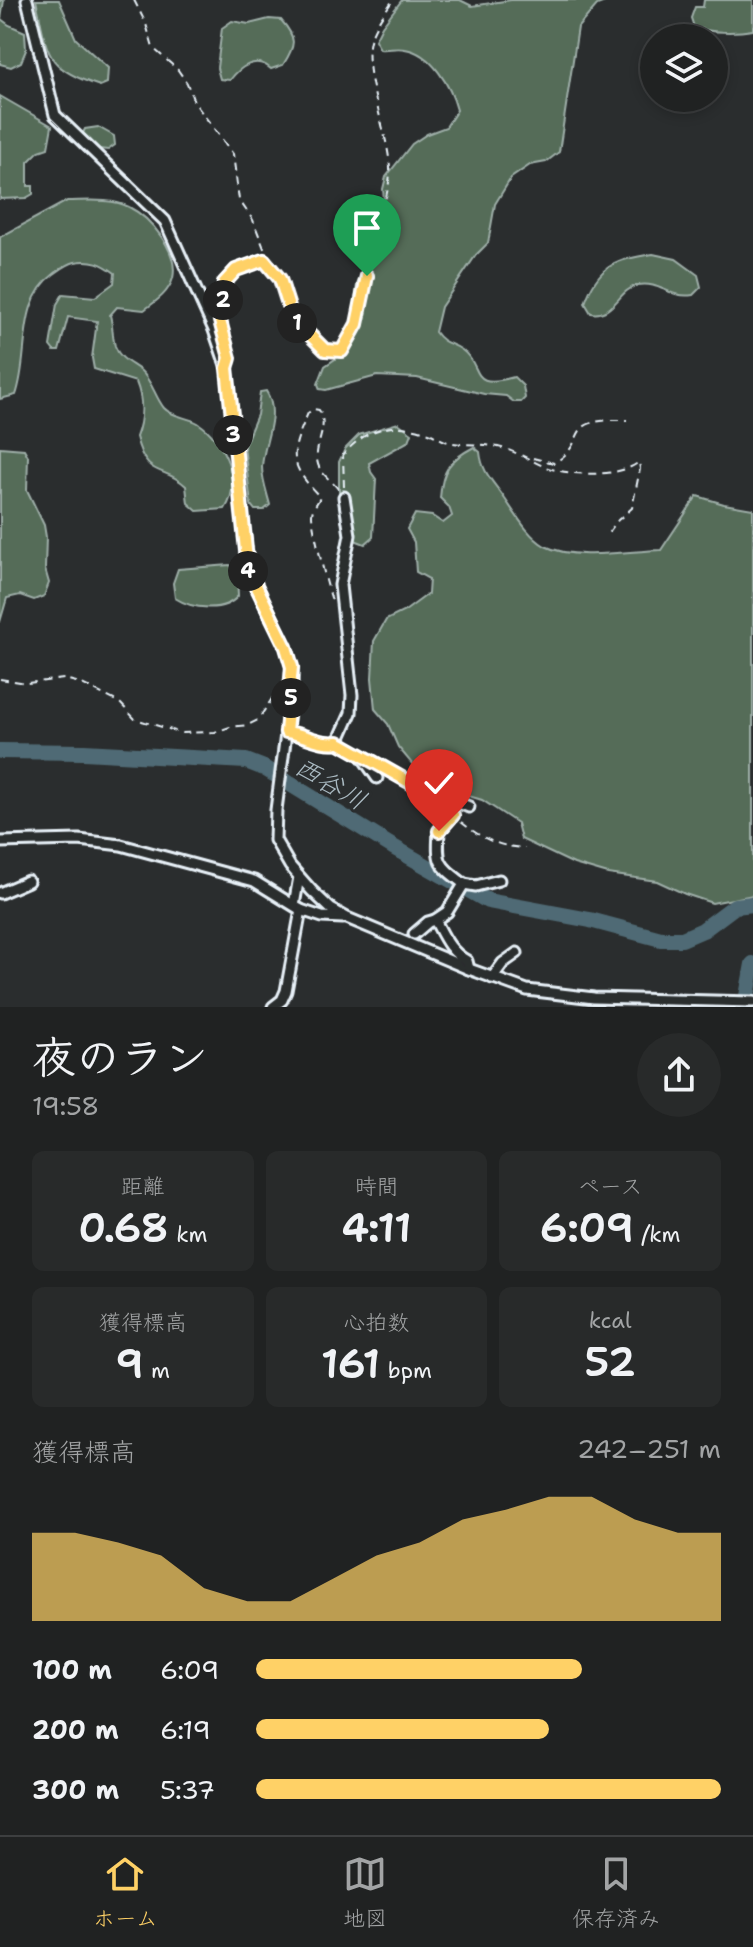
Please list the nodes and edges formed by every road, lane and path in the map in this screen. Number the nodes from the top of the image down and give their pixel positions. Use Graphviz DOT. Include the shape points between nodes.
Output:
graph roads {
  1 [pos="27,0"];
  2 [pos="134,0"];
  3 [pos="393,0"];
  4 [pos="264,260"];
  5 [pos="227,368"];
  6 [pos="627,420"];
  7 [pos="528,456"];
  8 [pos="344,497"];
  9 [pos="606,536"];
  10 [pos="344,618"];
  11 [pos="0,679"];
  12 [pos="290,708"];
  13 [pos="286,732"];
  14 [pos="338,742"];
  15 [pos="363,758"];
  16 [pos="377,778"];
  17 [pos="441,800"];
  18 [pos="469,807"];
  19 [pos="453,815"];
  20 [pos="0,842"];
  21 [pos="525,848"];
  22 [pos="299,877"];
  23 [pos="499,880"];
  24 [pos="28,881"];
  25 [pos="462,887"];
  26 [pos="0,893"];
  27 [pos="298,908"];
  28 [pos="347,918"];
  29 [pos="435,920"];
  30 [pos="414,934"];
  31 [pos="517,953"];
  32 [pos="469,969"];
  33 [pos="492,978"];
  34 [pos="753,1002"];
  35 [pos="273,1007"];
  1 -- 5 [label="street" via="55,115 165,221"];
  2 -- 4 [label="path" via="153,48 178,70 194,102 233,154 239,200 253,220"];
  3 -- 4 [label="path" via="369,48 389,188 368,259 357,324 342,351 325,350 301,328 287,309 280,279"];
  4 -- 5 [label="street" via="236,270 224,283 220,321 230,358"];
  5 -- 12 [label="street" via="248,569 286,647 292,667"];
  6 -- 7 [label="path" via="600,419 582,426 554,463"];
  7 -- 8 [label="path" via="384,426 359,438 343,455"];
  7 -- 9 [label="path" via="544,467 587,474 630,469 639,462 632,508"];
  8 -- 10 [label="street" via="350,535 340,585"];
  8 -- 10 [label="path" via="319,467 316,456 324,426 319,410 313,409 293,454 320,497 311,517 329,594"];
  10 -- 14 [label="street" via="352,695 348,724"];
  11 -- 12 [label="path" via="80,683 120,703 135,719 182,733 248,725 258,720 273,697"];
  12 -- 13 [label="street"];
  13 -- 14 [label="street" via="321,743"];
  13 -- 22 [label="street" via="275,840"];
  14 -- 15 [label="street"];
  15 -- 16 [label="street"];
  15 -- 17 [label="street"];
  17 -- 18 [label="street"];
  17 -- 19 [label="street"];
  19 -- 21 [label="path" via="495,844"];
  19 -- 25 [label="street" via="439,831 438,860"];
  20 -- 27 [label="street" via="121,845 254,881"];
  22 -- 27 [label="street"];
  22 -- 28 [label="street"];
  23 -- 25 [label="street"];
  24 -- 26 [label="street"];
  25 -- 29 [label="street" via="447,912"];
  27 -- 28 [label="street" via="322,917"];
  27 -- 35 [label="street" via="286,991"];
  28 -- 32 [label="street"];
  29 -- 30 [label="street"];
  29 -- 32 [label="street"];
  31 -- 33 [label="street"];
  32 -- 33 [label="street"];
  33 -- 34 [label="street" via="527,990 582,997"];
}
